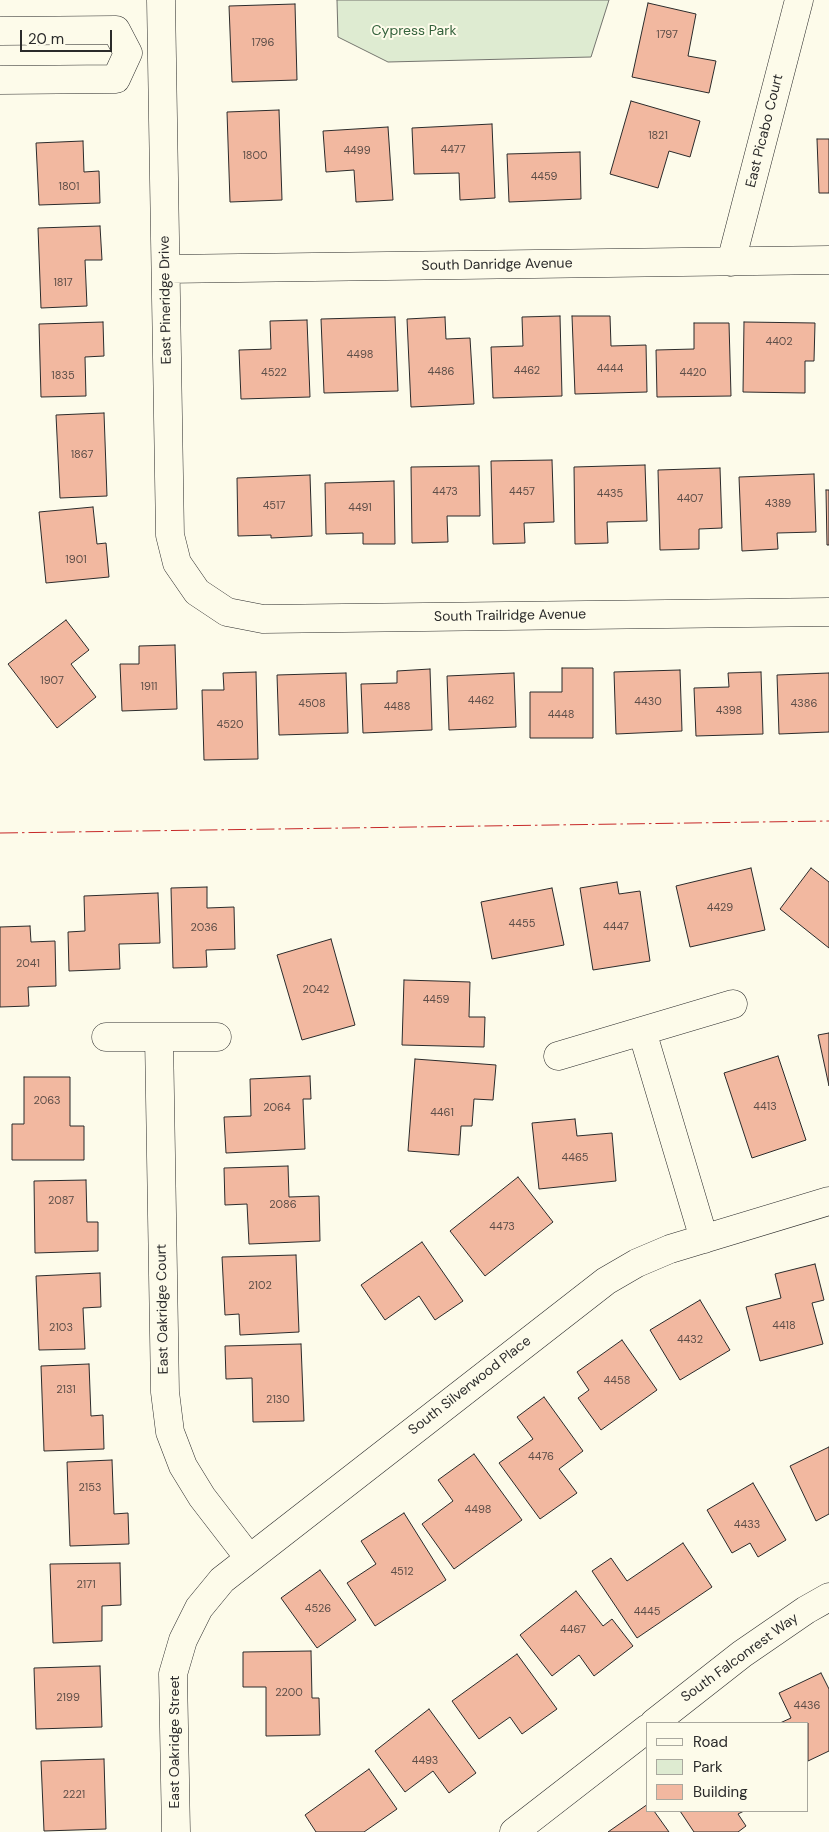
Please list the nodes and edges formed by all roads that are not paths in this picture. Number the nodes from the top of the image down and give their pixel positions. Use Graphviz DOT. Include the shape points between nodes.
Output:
graph roads {
  1 [pos="161,0"];
  2 [pos="798,0"];
  3 [pos="0,30"];
  4 [pos="162,52"];
  5 [pos="128,53"];
  6 [pos="0,80"];
  7 [pos="829,260"];
  8 [pos="731,262"];
  9 [pos="166,269"];
  10 [pos="197,592"];
  11 [pos="829,612"];
  12 [pos="733,1004"];
  13 [pos="642,1031"];
  14 [pos="106,1037"];
  15 [pos="158,1037"];
  16 [pos="217,1037"];
  17 [pos="558,1056"];
  18 [pos="829,1201"];
  19 [pos="704,1239"];
  20 [pos="249,1558"];
  21 [pos="829,1597"];
  22 [pos="655,1722"];
  23 [pos="646,1730"];
  24 [pos="176,1832"];
  25 [pos="514,1832"];
  1 -- 4 [label="street, East Pineridge Drive"];
  2 -- 8 [label="street, East Picabo Court"];
  3 -- 5 [label="street" via="116,30"];
  4 -- 5 [label="street"];
  4 -- 9 [label="street, East Pineridge Drive"];
  5 -- 6 [label="street" via="116,79"];
  7 -- 8 [label="street, South Danridge Avenue"];
  8 -- 9 [label="street, South Danridge Avenue"];
  9 -- 10 [label="street, East Pineridge Drive" via="170,536 177,563"];
  10 -- 11 [label="street, South Trailridge Avenue" via="227,612 263,619"];
  12 -- 13 [label="street"];
  13 -- 17 [label="street"];
  13 -- 19 [label="street"];
  14 -- 15 [label="street"];
  15 -- 16 [label="street"];
  15 -- 20 [label="street, East Oakridge Court" via="165,1392 170,1432 183,1466 202,1497"];
  18 -- 19 [label="street, South Silverwood Place"];
  19 -- 20 [label="street, South Silverwood Place" via="637,1263 606,1281"];
  20 -- 24 [label="street, East Oakridge Street" via="222,1580 199,1608 183,1640 173,1674"];
  21 -- 22 [label="street, South Falconrest Way" via="742,1654"];
  23 -- 25 [label="street"];
}
